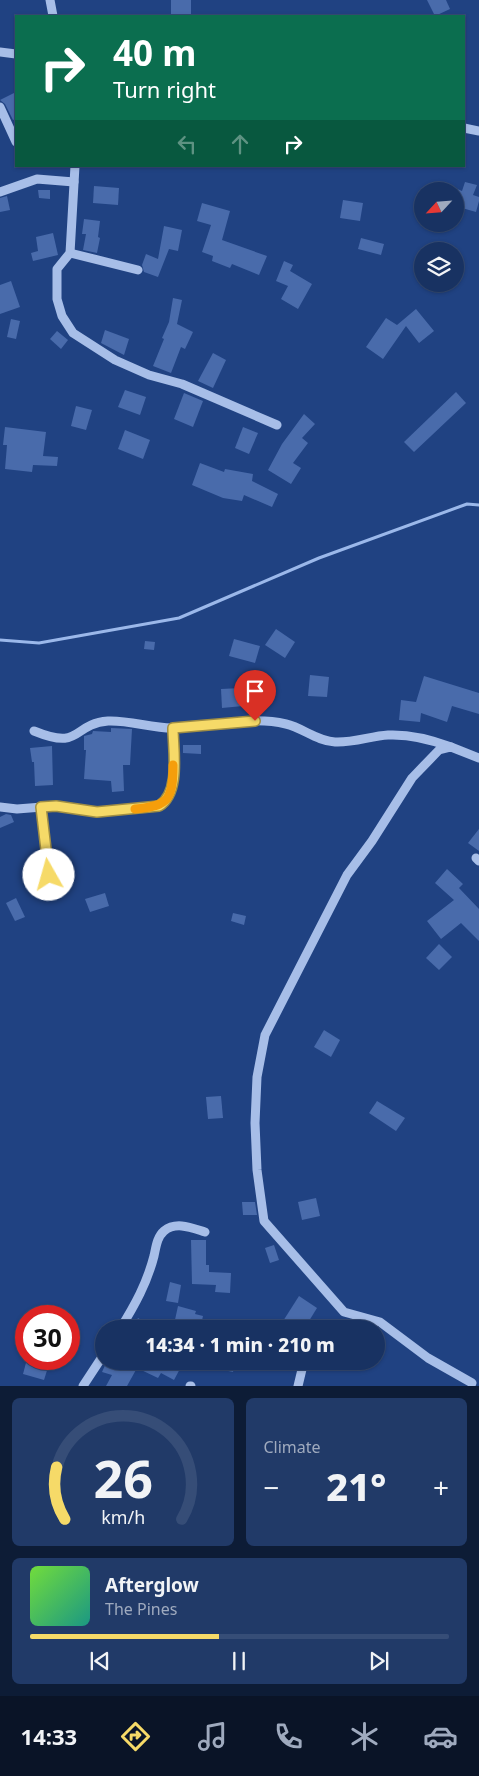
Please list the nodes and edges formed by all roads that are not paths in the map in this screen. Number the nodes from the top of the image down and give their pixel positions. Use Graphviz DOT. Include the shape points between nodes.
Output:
graph roads {
  1 [pos="50,0"];
  2 [pos="53,15"];
  3 [pos="0,52"];
  4 [pos="15,54"];
  5 [pos="0,107"];
  6 [pos="465,128"];
  7 [pos="479,131"];
  8 [pos="15,140"];
  9 [pos="75,167"];
  10 [pos="74,182"];
  11 [pos="0,192"];
  12 [pos="70,252"];
  13 [pos="138,270"];
  14 [pos="277,425"];
  15 [pos="173,728"];
  16 [pos="34,731"];
  17 [pos="451,747"];
  18 [pos="479,758"];
  19 [pos="0,807"];
  20 [pos="41,807"];
  21 [pos="49,875"];
  22 [pos="205,1232"];
  23 [pos="125,1320"];
  24 [pos="95,1368"];
  25 [pos="302,1370"];
  26 [pos="472,1383"];
  27 [pos="83,1386"];
  28 [pos="298,1386"];
  1 -- 2 [label="street"];
  3 -- 4 [label="street"];
  5 -- 8 [label="street"];
  6 -- 7 [label="street"];
  9 -- 10 [label="street"];
  10 -- 11 [label="street" via="37,179"];
  10 -- 12 [label="street"];
  12 -- 13 [label="street"];
  12 -- 14 [label="street" via="57,269 57,298 62,316 73,333 115,360 149,376 182,384"];
  15 -- 16 [label="street" via="109,721 92,725 65,740"];
  15 -- 17 [label="street" via="255,721 286,724 322,740 336,742 389,735 424,736"];
  15 -- 20 [label="street" via="173,782 166,801 159,806 97,812"];
  17 -- 18 [label="street"];
  17 -- 26 [label="street" via="439,750 412,778 334,898 265,1035 257,1077 255,1123 264,1221 344,1312 380,1322 428,1358"];
  19 -- 20 [label="street"];
  20 -- 21 [label="street"];
  22 -- 23 [label="street" via="180,1226 165,1231 159,1238 149,1275"];
  24 -- 27 [label="street"];
  25 -- 28 [label="street"];
}
